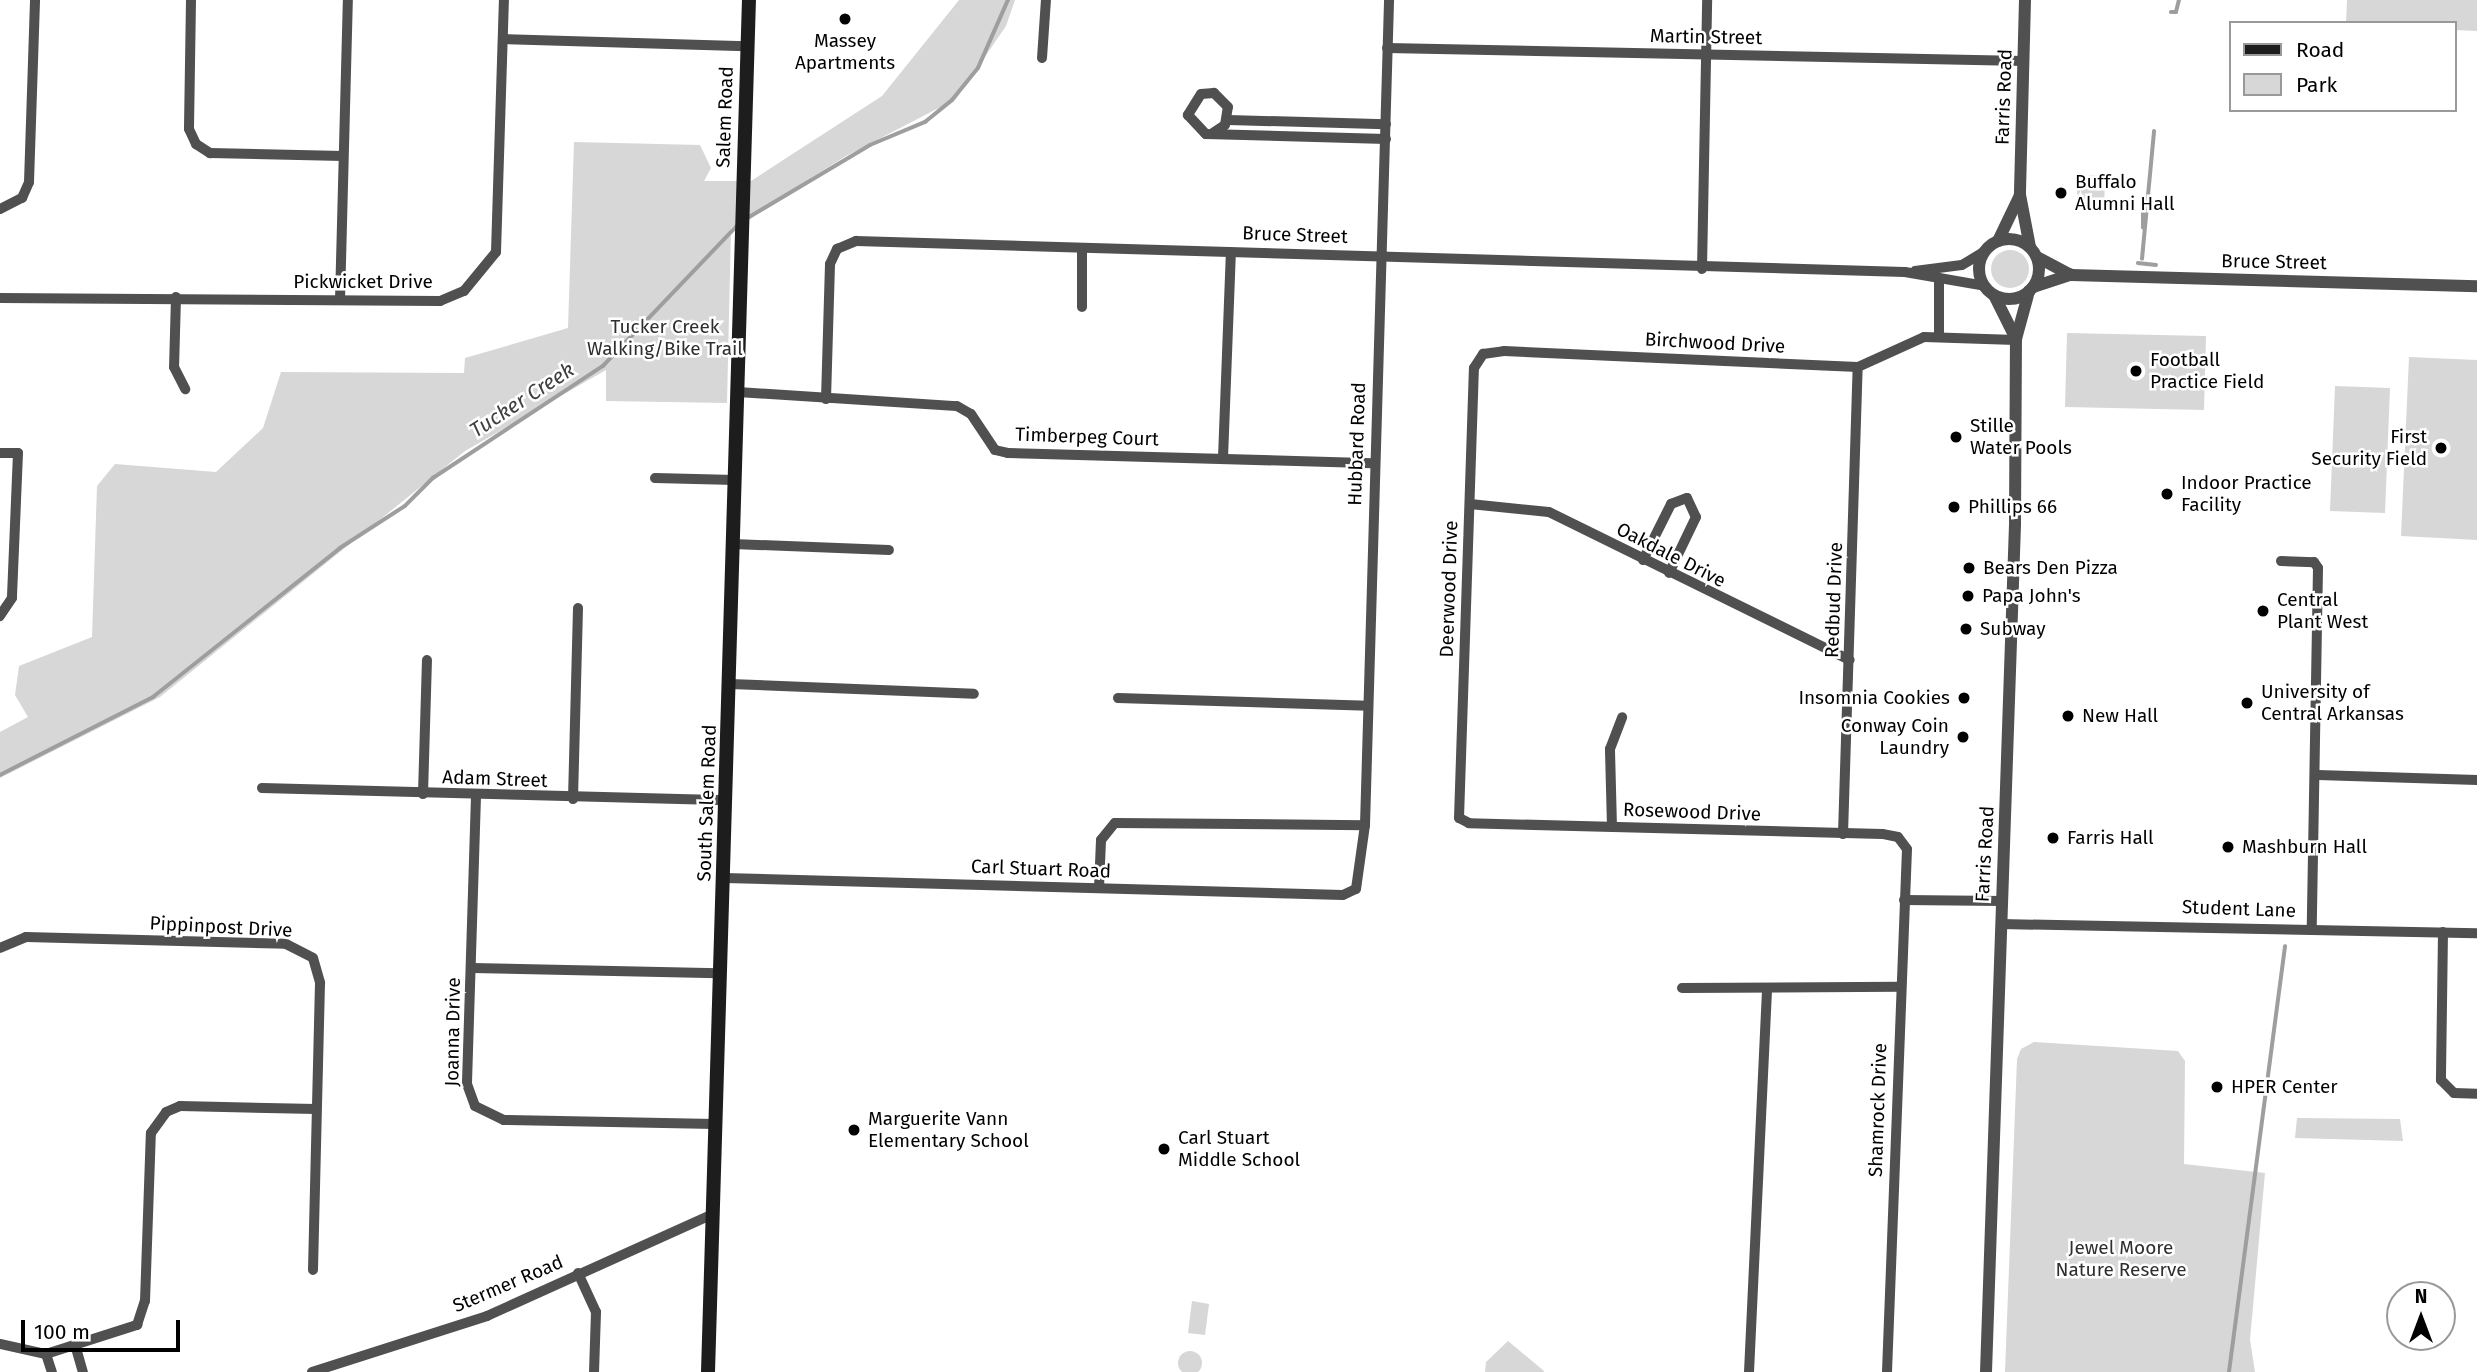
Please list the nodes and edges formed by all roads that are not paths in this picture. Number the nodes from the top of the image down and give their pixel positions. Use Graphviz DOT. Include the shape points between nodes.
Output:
graph roads {
  1 [pos="36,0"];
  2 [pos="191,0"];
  3 [pos="348,0"];
  4 [pos="504,0"];
  5 [pos="749,0"];
  6 [pos="1046,0"];
  7 [pos="1389,0"];
  8 [pos="1707,0"];
  9 [pos="2025,0"];
  10 [pos="503,39"];
  11 [pos="746,46"];
  12 [pos="1387,48"];
  13 [pos="1705,54"];
  14 [pos="1042,58"];
  15 [pos="2024,61"];
  16 [pos="1228,120"];
  17 [pos="1386,124"];
  18 [pos="1213,133"];
  19 [pos="1386,139"];
  20 [pos="343,156"];
  21 [pos="2020,195"];
  22 [pos="0,209"];
  23 [pos="741,235"];
  24 [pos="1997,241"];
  25 [pos="1082,249"];
  26 [pos="1231,252"];
  27 [pos="1984,252"];
  28 [pos="2034,252"];
  29 [pos="1381,258"];
  30 [pos="1702,269"];
  31 [pos="1905,272"];
  32 [pos="2071,275"];
  33 [pos="1940,278"];
  34 [pos="2477,286"];
  35 [pos="2031,289"];
  36 [pos="1990,290"];
  37 [pos="176,297"];
  38 [pos="0,298"];
  39 [pos="340,300"];
  40 [pos="1082,307"];
  41 [pos="1939,337"];
  42 [pos="2016,340"];
  43 [pos="1483,354"];
  44 [pos="1858,367"];
  45 [pos="185,389"];
  46 [pos="738,392"];
  47 [pos="826,399"];
  48 [pos="0,453"];
  49 [pos="1223,458"];
  50 [pos="1374,463"];
  51 [pos="655,478"];
  52 [pos="735,480"];
  53 [pos="1470,504"];
  54 [pos="733,544"];
  55 [pos="889,550"];
  56 [pos="1643,560"];
  57 [pos="2281,561"];
  58 [pos="1669,573"];
  59 [pos="578,608"];
  60 [pos="0,616"];
  61 [pos="427,660"];
  62 [pos="1850,660"];
  63 [pos="730,684"];
  64 [pos="974,694"];
  65 [pos="1118,698"];
  66 [pos="1368,706"];
  67 [pos="1622,717"];
  68 [pos="2318,775"];
  69 [pos="2477,780"];
  70 [pos="262,788"];
  71 [pos="423,794"];
  72 [pos="476,796"];
  73 [pos="573,799"];
  74 [pos="727,800"];
  75 [pos="1469,823"];
  76 [pos="1364,825"];
  77 [pos="1612,827"];
  78 [pos="1843,834"];
  79 [pos="1907,849"];
  80 [pos="724,878"];
  81 [pos="1099,888"];
  82 [pos="1356,889"];
  83 [pos="1904,900"];
  84 [pos="2003,901"];
  85 [pos="2001,924"];
  86 [pos="2312,929"];
  87 [pos="2443,932"];
  88 [pos="2477,933"];
  89 [pos="0,948"];
  90 [pos="472,968"];
  91 [pos="719,972"];
  92 [pos="1900,987"];
  93 [pos="1682,988"];
  94 [pos="1767,991"];
  95 [pos="2477,1094"];
  96 [pos="316,1109"];
  97 [pos="715,1124"];
  98 [pos="713,1214"];
  99 [pos="313,1270"];
  100 [pos="578,1273"];
  101 [pos="0,1344"];
  102 [pos="76,1348"];
  103 [pos="46,1354"];
  104 [pos="52,1372"];
  105 [pos="83,1372"];
  106 [pos="313,1372"];
  107 [pos="594,1372"];
  108 [pos="708,1372"];
  109 [pos="1749,1372"];
  110 [pos="1887,1372"];
  111 [pos="1986,1372"];
  1 -- 22 [label="street" via="32,165 22,198"];
  2 -- 20 [label="street" via="188,130 197,144 210,153"];
  3 -- 20 [label="street"];
  4 -- 10 [label="street, Pickwicket Drive"];
  5 -- 11 [label="main road, Salem Road"];
  6 -- 14 [label="street"];
  7 -- 12 [label="street, Hubbard Road"];
  8 -- 13 [label="street"];
  9 -- 15 [label="street, Farris Road"];
  10 -- 11 [label="street"];
  10 -- 39 [label="street, Pickwicket Drive" via="496,252 464,291 440,301"];
  11 -- 23 [label="main road, Salem Road"];
  12 -- 13 [label="street, Martin Street"];
  12 -- 17 [label="street, Hubbard Road"];
  13 -- 15 [label="street, Martin Street"];
  13 -- 30 [label="street"];
  15 -- 21 [label="street, Farris Road"];
  16 -- 17 [label="street"];
  16 -- 18 [label="street"];
  16 -- 18 [label="street" via="1220,96 1195,97 1189,122"];
  17 -- 19 [label="street, Hubbard Road"];
  18 -- 19 [label="street"];
  19 -- 29 [label="street, Hubbard Road"];
  20 -- 39 [label="street"];
  21 -- 24 [label="street, Farris Road"];
  21 -- 28 [label="street, Farris Road"];
  23 -- 46 [label="main road, South Salem Road"];
  24 -- 27 [label="street"];
  24 -- 28 [label="street" via="2014,239"];
  25 -- 26 [label="street, Bruce Street"];
  25 -- 40 [label="street"];
  25 -- 47 [label="street, Bruce Street" via="845,243 830,264"];
  26 -- 29 [label="street, Bruce Street"];
  26 -- 49 [label="street"];
  27 -- 31 [label="street, Bruce Street" via="1962,265"];
  27 -- 36 [label="street" via="1979,269"];
  28 -- 32 [label="street, Bruce Street"];
  28 -- 35 [label="street"];
  29 -- 30 [label="street, Bruce Street"];
  29 -- 50 [label="street, Hubbard Road"];
  30 -- 31 [label="street, Bruce Street"];
  31 -- 33 [label="street, Bruce Street"];
  32 -- 34 [label="street, Bruce Street"];
  32 -- 35 [label="street, Bruce Street"];
  33 -- 36 [label="street, Bruce Street"];
  33 -- 41 [label="street"];
  35 -- 36 [label="street" via="2012,299"];
  35 -- 42 [label="street, Farris Road"];
  36 -- 42 [label="street, Farris Road"];
  37 -- 38 [label="street, Pickwicket Drive"];
  37 -- 39 [label="street, Pickwicket Drive"];
  37 -- 45 [label="street" via="174,367"];
  41 -- 42 [label="street, Birchwood Drive"];
  41 -- 44 [label="street, Birchwood Drive"];
  42 -- 84 [label="street, Farris Road"];
  43 -- 44 [label="street, Birchwood Drive"];
  43 -- 53 [label="street, Deerwood Drive" via="1474,368"];
  44 -- 62 [label="street, Redbud Drive"];
  46 -- 47 [label="street, Timberpeg Court"];
  46 -- 52 [label="main road, South Salem Road"];
  47 -- 49 [label="street, Timberpeg Court" via="957,406 971,414 995,450 1008,453"];
  48 -- 60 [label="street" via="18,453 12,597"];
  49 -- 50 [label="street, Timberpeg Court"];
  50 -- 66 [label="street, Hubbard Road"];
  51 -- 52 [label="street"];
  52 -- 54 [label="main road, South Salem Road"];
  53 -- 56 [label="street, Oakdale Drive" via="1549,512"];
  53 -- 75 [label="street, Deerwood Drive" via="1458,802 1459,818"];
  54 -- 55 [label="street"];
  54 -- 63 [label="main road, South Salem Road"];
  56 -- 58 [label="street, Oakdale Drive"];
  56 -- 58 [label="street" via="1671,504 1687,498 1696,517"];
  57 -- 68 [label="street" via="2314,562 2318,568"];
  58 -- 62 [label="street, Oakdale Drive"];
  59 -- 73 [label="street"];
  61 -- 71 [label="street"];
  62 -- 78 [label="street, Redbud Drive"];
  63 -- 64 [label="street"];
  63 -- 74 [label="main road, South Salem Road"];
  65 -- 66 [label="street"];
  66 -- 76 [label="street, Hubbard Road"];
  67 -- 77 [label="street" via="1610,749"];
  68 -- 69 [label="street"];
  68 -- 86 [label="street"];
  70 -- 71 [label="street, Adam Street"];
  71 -- 72 [label="street, Adam Street"];
  72 -- 73 [label="street, Adam Street"];
  72 -- 90 [label="street, Joanna Drive"];
  73 -- 74 [label="street, Adam Street"];
  74 -- 80 [label="main road, South Salem Road"];
  75 -- 77 [label="street, Rosewood Drive"];
  76 -- 81 [label="street" via="1115,823 1101,840"];
  76 -- 82 [label="street, Hubbard Road"];
  77 -- 78 [label="street, Rosewood Drive"];
  78 -- 79 [label="street, Rosewood Drive" via="1898,837"];
  79 -- 83 [label="street, Shamrock Drive"];
  80 -- 81 [label="street, Carl Stuart Road"];
  80 -- 91 [label="main road, South Salem Road"];
  81 -- 82 [label="street, Carl Stuart Road" via="1343,895"];
  83 -- 84 [label="street"];
  83 -- 92 [label="street, Shamrock Drive"];
  84 -- 85 [label="street, Farris Road"];
  85 -- 86 [label="street, Student Lane"];
  85 -- 111 [label="street, Farris Road"];
  86 -- 87 [label="street, Student Lane"];
  87 -- 88 [label="street, Student Lane"];
  87 -- 95 [label="street" via="2441,1080 2454,1093"];
  89 -- 96 [label="street, Pippinpost Drive" via="26,937 302,949 313,958 320,983"];
  90 -- 91 [label="street"];
  90 -- 97 [label="street, Joanna Drive" via="467,1084 486,1116"];
  91 -- 97 [label="main road, South Salem Road"];
  92 -- 94 [label="street"];
  92 -- 110 [label="street, Shamrock Drive"];
  93 -- 94 [label="street"];
  94 -- 109 [label="street"];
  96 -- 99 [label="street, Pippinpost Drive"];
  96 -- 102 [label="street" via="180,1106 166,1112 151,1133 143,1312 124,1332"];
  97 -- 98 [label="main road, South Salem Road"];
  98 -- 100 [label="street, Stermer Road"];
  98 -- 108 [label="main road, South Salem Road"];
  100 -- 106 [label="street, Stermer Road" via="486,1316"];
  100 -- 107 [label="street" via="596,1312"];
  101 -- 103 [label="street"];
  102 -- 103 [label="street"];
  102 -- 105 [label="street"];
  103 -- 104 [label="street"];
}
